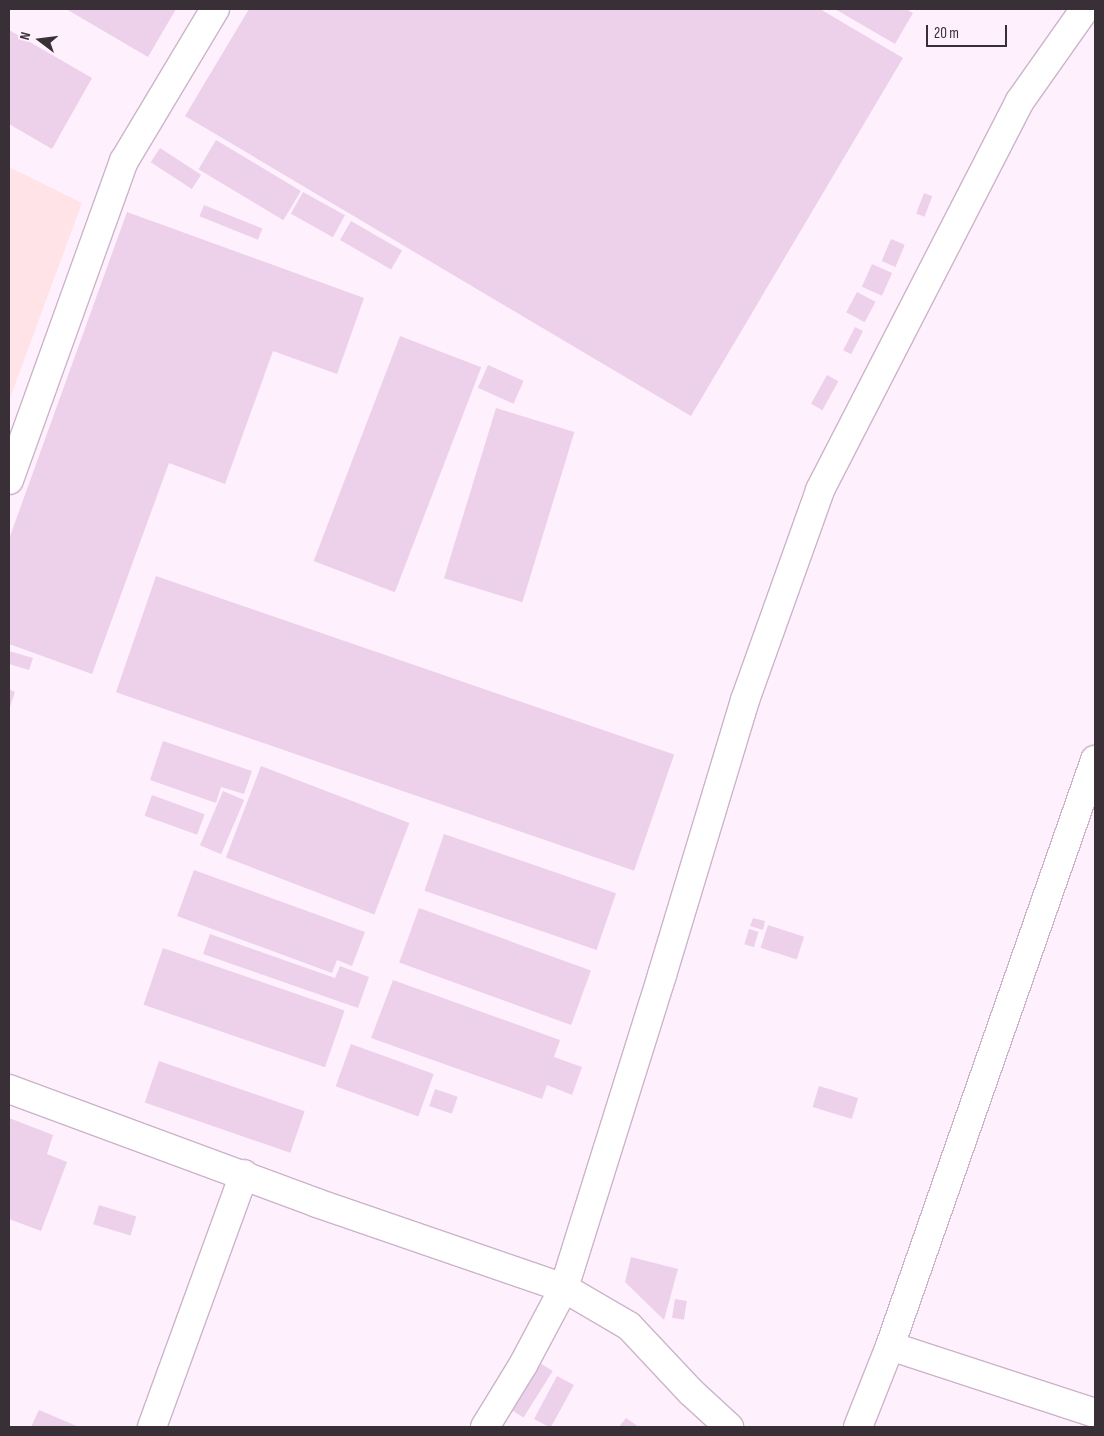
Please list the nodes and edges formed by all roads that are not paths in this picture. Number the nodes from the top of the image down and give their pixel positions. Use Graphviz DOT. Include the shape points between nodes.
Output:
graph roads {
  1 [pos="215,9"];
  2 [pos="1085,9"];
  3 [pos="9,480"];
  4 [pos="1095,760"];
  5 [pos="9,1089"];
  6 [pos="244,1174"];
  7 [pos="564,1288"];
  8 [pos="890,1346"];
  9 [pos="1095,1413"];
  10 [pos="152,1427"];
  11 [pos="485,1427"];
  12 [pos="729,1427"];
  13 [pos="858,1427"];
  1 -- 3 [label="street" via="124,161"];
  2 -- 7 [label="street" via="1020,101 820,490 745,700"];
  4 -- 8 [label="street"];
  5 -- 6 [label="street"];
  6 -- 7 [label="street"];
  6 -- 10 [label="street"];
  7 -- 11 [label="street"];
  7 -- 12 [label="street" via="629,1326"];
  8 -- 9 [label="street"];
  8 -- 13 [label="street"];
}
